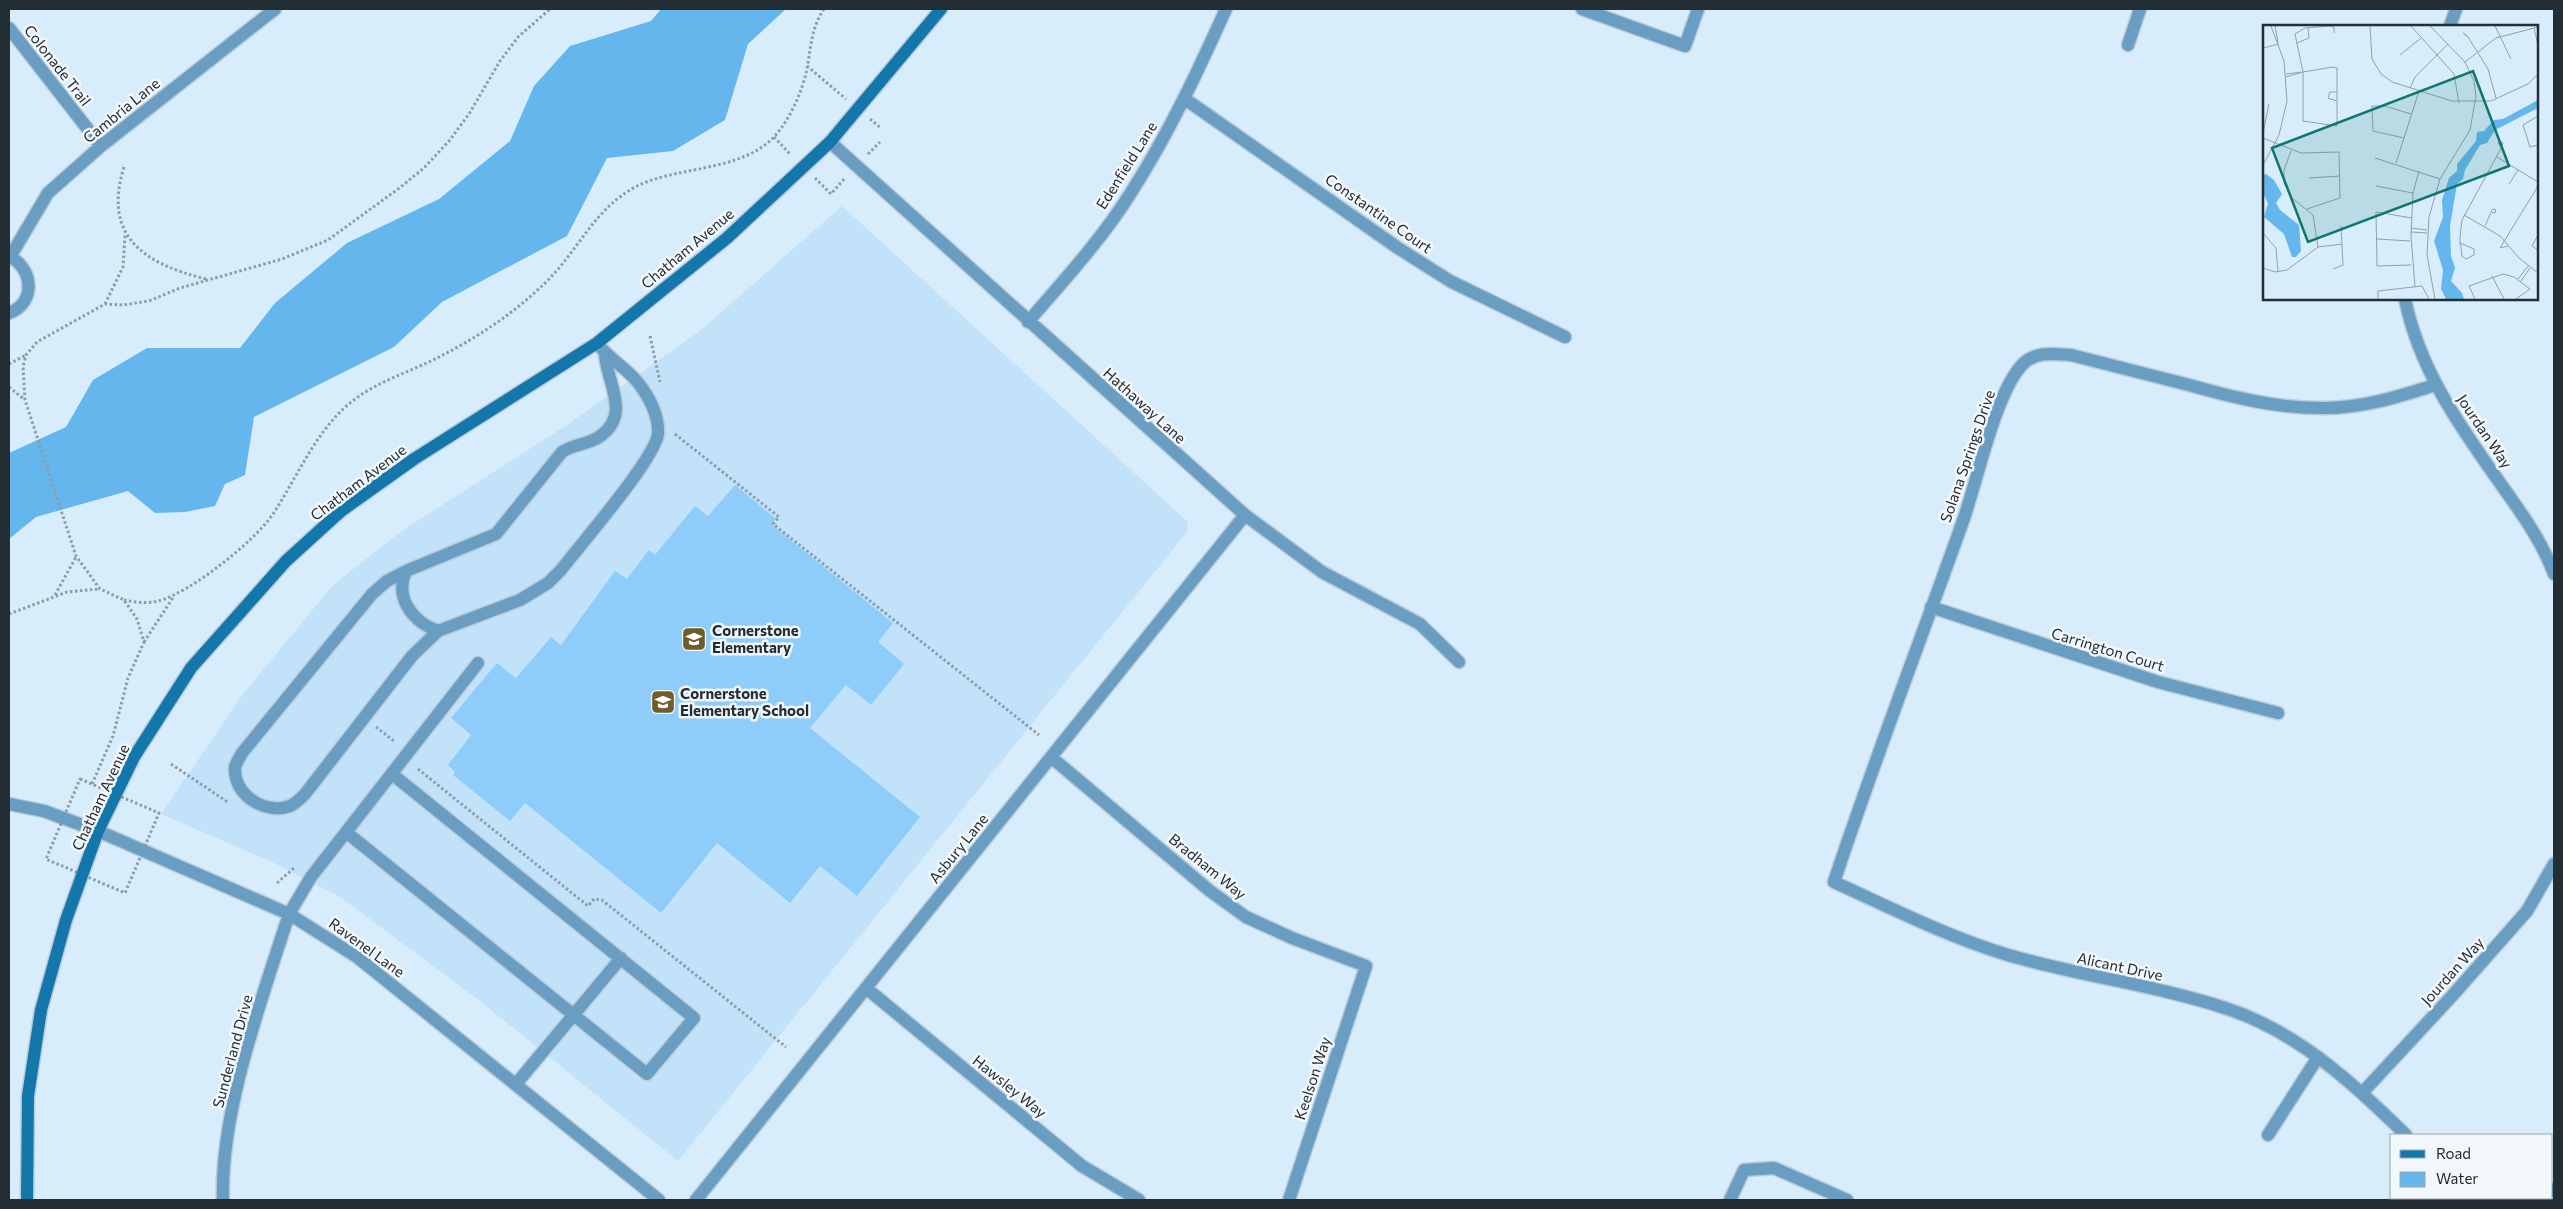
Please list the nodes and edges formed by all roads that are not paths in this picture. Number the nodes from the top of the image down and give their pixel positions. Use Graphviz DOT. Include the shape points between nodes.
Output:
graph roads {
  1 [pos="274,9"];
  2 [pos="941,9"];
  3 [pos="1226,9"];
  4 [pos="1582,9"];
  5 [pos="1698,9"];
  6 [pos="2140,9"];
  7 [pos="2456,9"];
  8 [pos="2450,25"];
  9 [pos="9,28"];
  10 [pos="2128,45"];
  11 [pos="1185,99"];
  12 [pos="830,142"];
  13 [pos="101,146"];
  14 [pos="10,256"];
  15 [pos="2405,300"];
  16 [pos="9,313"];
  17 [pos="1028,322"];
  18 [pos="1565,337"];
  19 [pos="597,343"];
  20 [pos="605,354"];
  21 [pos="2435,385"];
  22 [pos="1245,515"];
  23 [pos="406,571"];
  24 [pos="2554,574"];
  25 [pos="1931,608"];
  26 [pos="438,631"];
  27 [pos="1459,662"];
  28 [pos="478,663"];
  29 [pos="2278,713"];
  30 [pos="1051,757"];
  31 [pos="392,774"];
  32 [pos="9,804"];
  33 [pos="98,831"];
  34 [pos="346,832"];
  35 [pos="1845,849"];
  36 [pos="2554,864"];
  37 [pos="289,914"];
  38 [pos="621,958"];
  39 [pos="1366,966"];
  40 [pos="866,988"];
  41 [pos="574,1014"];
  42 [pos="2318,1057"];
  43 [pos="516,1084"];
  44 [pos="2363,1092"];
  45 [pos="2405,1134"];
  46 [pos="2268,1135"];
  47 [pos="1731,1195"];
  48 [pos="27,1200"];
  49 [pos="223,1200"];
  50 [pos="659,1200"];
  51 [pos="696,1200"];
  52 [pos="1139,1200"];
  53 [pos="1289,1200"];
  54 [pos="1847,1200"];
  1 -- 13 [label="street, Cambria Lane"];
  2 -- 12 [label="street, Chatham Avenue"];
  3 -- 11 [label="street, Edenfield Lane"];
  4 -- 5 [label="street" via="1684,46"];
  6 -- 10 [label="street"];
  7 -- 8 [label="street"];
  9 -- 13 [label="street, Colonade Trail"];
  11 -- 17 [label="street, Edenfield Lane" via="1132,192 1077,266"];
  11 -- 18 [label="street, Constantine Court" via="1398,248 1443,276"];
  12 -- 17 [label="street, Hathaway Lane"];
  12 -- 19 [label="street, Chatham Avenue" via="727,238"];
  13 -- 14 [label="street, Cambria Lane" via="48,193"];
  14 -- 16 [label="street, Cambria Lane" via="27,272 29,284 21,305"];
  15 -- 21 [label="street, Jourdan Way"];
  17 -- 22 [label="street, Hathaway Lane"];
  19 -- 20 [label="street"];
  19 -- 33 [label="street, Chatham Avenue" via="414,459 341,511 286,561 191,668 134,757"];
  20 -- 23 [label="street" via="606,372 617,398 616,413 600,436 562,452 496,534"];
  20 -- 26 [label="street" via="632,373 655,410 658,434 649,456 548,583 520,600"];
  21 -- 24 [label="street, Jourdan Way" via="2523,516"];
  21 -- 25 [label="street, Solana Springs Drive" via="2357,406 2282,406 2245,400 2071,354 2045,353 2025,362 2010,380"];
  22 -- 27 [label="street, Hathaway Lane" via="1322,572 1420,624"];
  22 -- 30 [label="street, Asbury Lane"];
  23 -- 26 [label="street" via="402,595 408,608 416,620"];
  23 -- 26 [label="street" via="372,594 242,753 235,767 244,794 265,807 282,809 292,806 305,794 412,656"];
  25 -- 29 [label="street, Carrington Court" via="2158,682"];
  25 -- 35 [label="street, Solana Springs Drive"];
  28 -- 31 [label="street, Sunderland Drive"];
  30 -- 39 [label="street, Bradham Way" via="1210,891 1246,917"];
  30 -- 40 [label="street, Asbury Lane"];
  31 -- 34 [label="street, Sunderland Drive"];
  31 -- 38 [label="street"];
  32 -- 33 [label="street, Ravenel Lane" via="44,810"];
  33 -- 37 [label="street, Ravenel Lane"];
  33 -- 48 [label="street, Chatham Avenue" via="66,920 41,1010 28,1096"];
  34 -- 37 [label="street, Sunderland Drive" via="310,877"];
  34 -- 41 [label="street"];
  35 -- 42 [label="street, Alicant Drive" via="1834,882 1937,930 2016,957 2227,1008 2264,1024"];
  36 -- 44 [label="street, Jourdan Way" via="2526,911"];
  37 -- 43 [label="street, Ravenel Lane" via="357,956"];
  37 -- 49 [label="street, Sunderland Drive" via="251,1037 231,1117"];
  38 -- 41 [label="street"];
  38 -- 41 [label="street" via="694,1018 647,1074"];
  39 -- 53 [label="street, Keelson Way"];
  40 -- 51 [label="street, Asbury Lane"];
  40 -- 52 [label="street, Hawsley Way" via="1082,1166"];
  41 -- 43 [label="street"];
  42 -- 44 [label="street, Alicant Drive"];
  42 -- 46 [label="street"];
  43 -- 50 [label="street, Ravenel Lane"];
  44 -- 45 [label="street, Alicant Drive"];
  47 -- 54 [label="street" via="1744,1170 1774,1168"];
}
